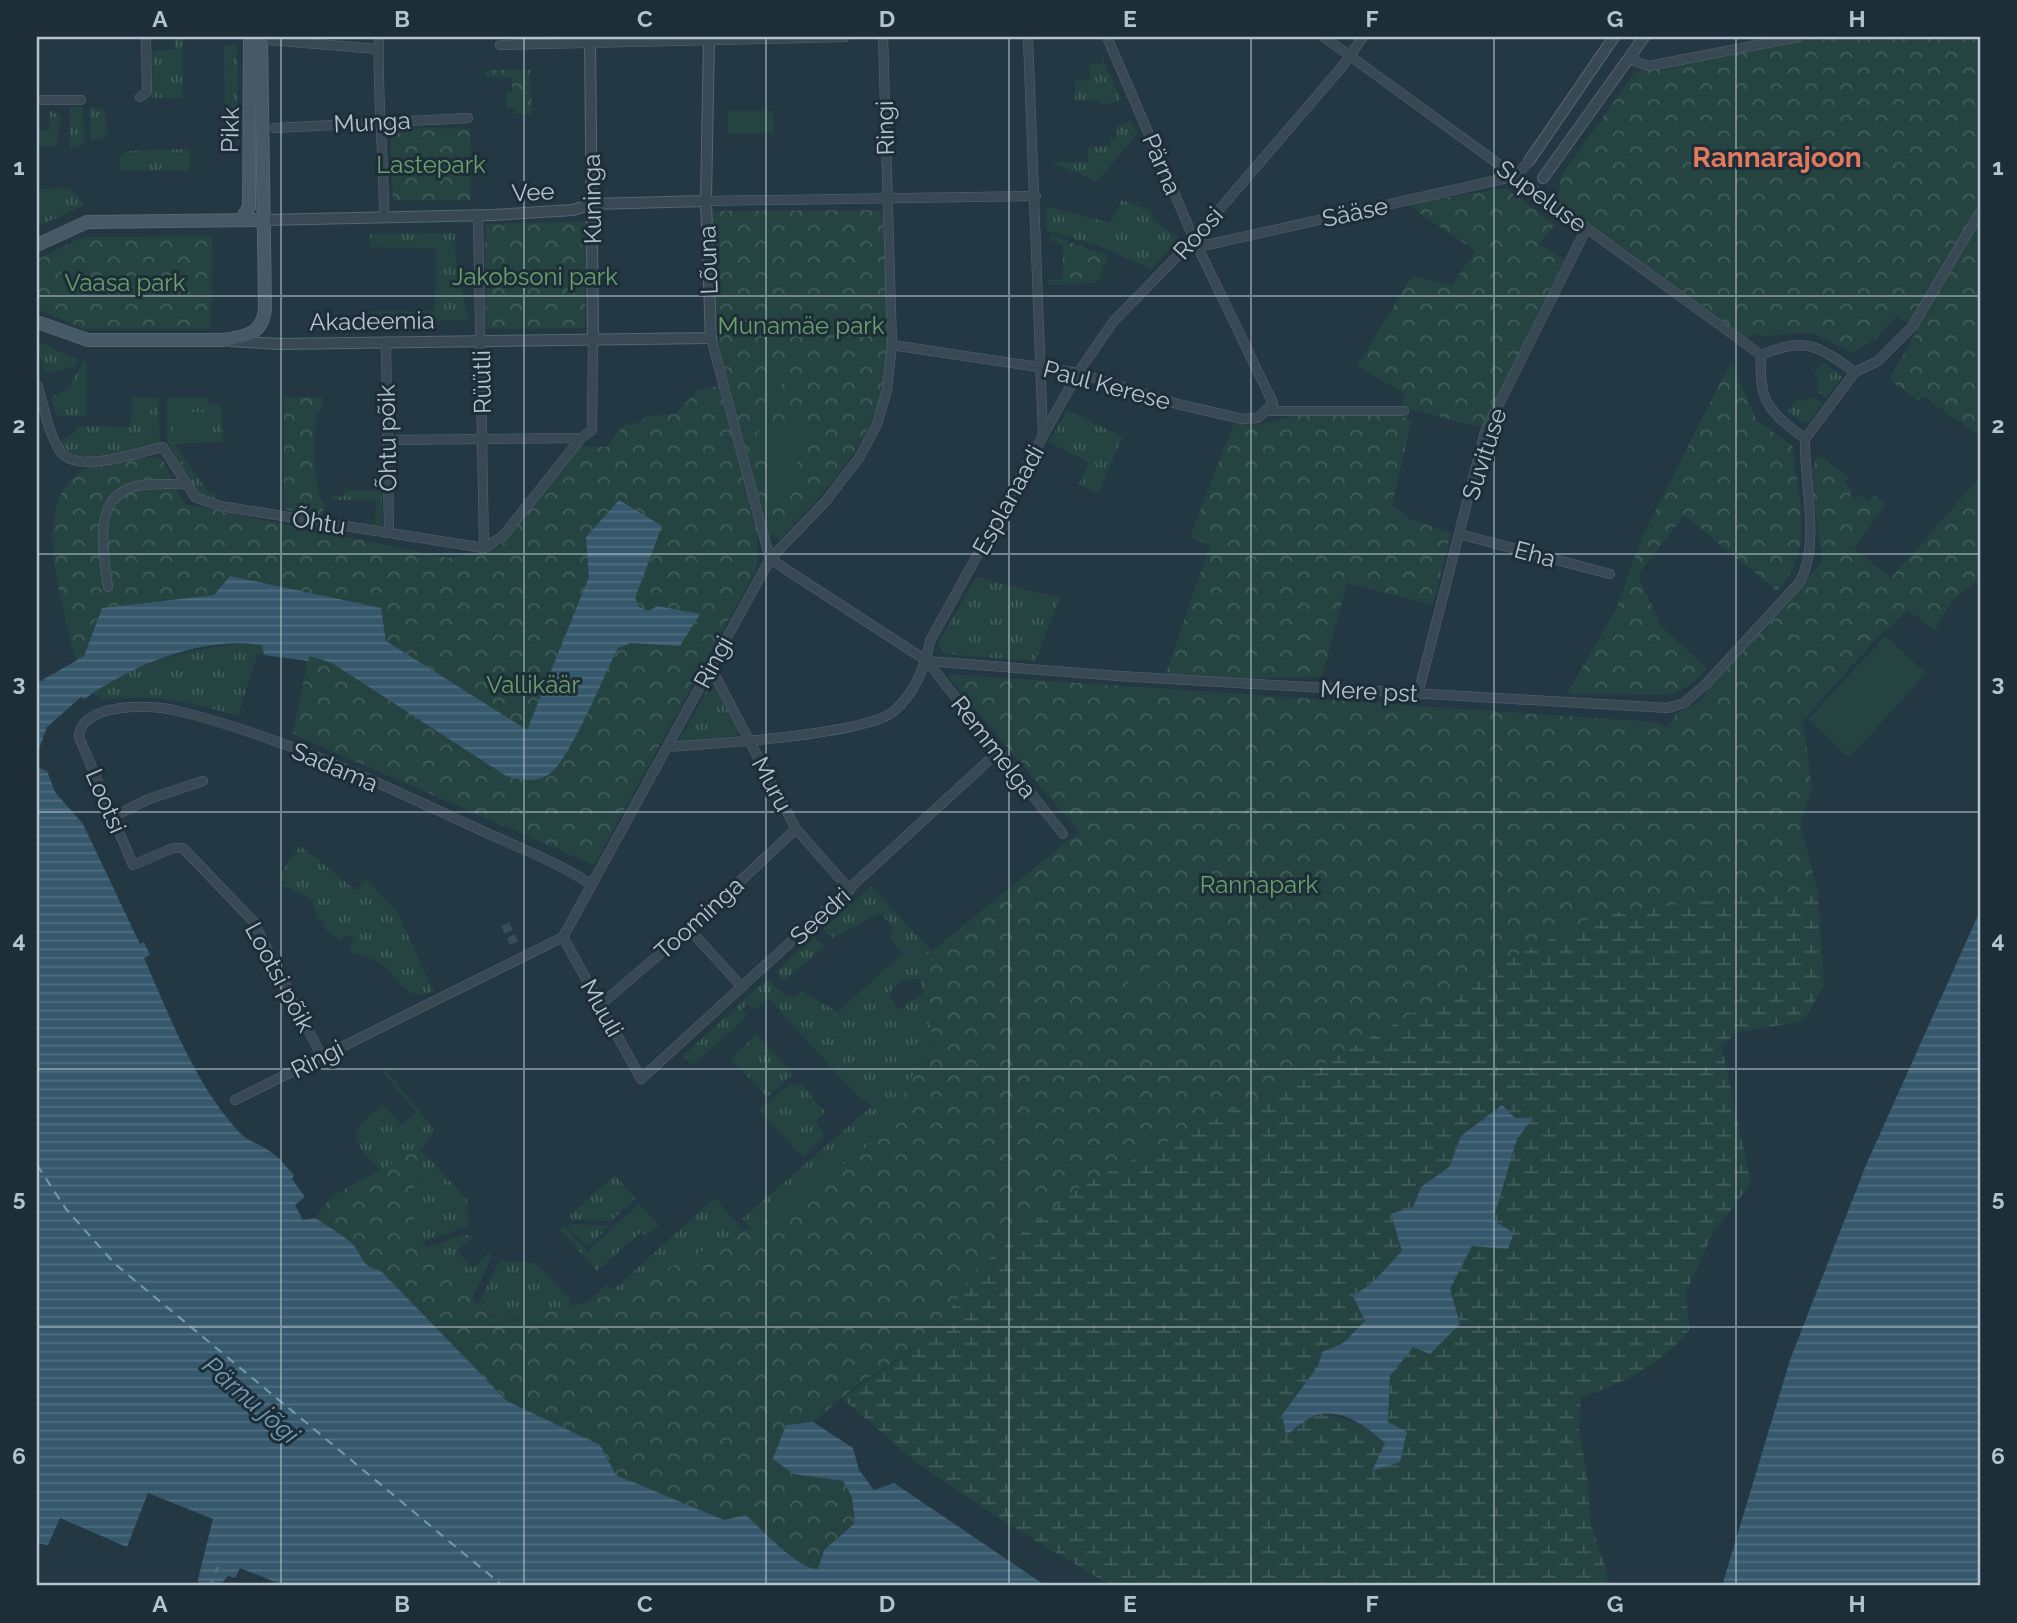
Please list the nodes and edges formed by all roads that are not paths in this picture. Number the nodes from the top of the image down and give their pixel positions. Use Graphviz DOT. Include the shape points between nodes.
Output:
graph roads {
  1 [pos="146,37"];
  2 [pos="379,37"];
  3 [pos="845,37"];
  4 [pos="883,37"];
  5 [pos="1028,37"];
  6 [pos="1107,37"];
  7 [pos="1324,37"];
  8 [pos="1363,37"];
  9 [pos="1614,37"];
  10 [pos="1644,37"];
  11 [pos="1798,37"];
  12 [pos="256,38"];
  13 [pos="590,39"];
  14 [pos="709,39"];
  15 [pos="1764,41"];
  16 [pos="500,45"];
  17 [pos="378,49"];
  18 [pos="1632,54"];
  19 [pos="1350,56"];
  20 [pos="143,94"];
  21 [pos="37,100"];
  22 [pos="81,100"];
  23 [pos="468,118"];
  24 [pos="378,123"];
  25 [pos="275,128"];
  26 [pos="1529,162"];
  27 [pos="1516,176"];
  28 [pos="1543,178"];
  29 [pos="1535,190"];
  30 [pos="1036,196"];
  31 [pos="887,200"];
  32 [pos="706,201"];
  33 [pos="592,204"];
  34 [pos="1980,212"];
  35 [pos="478,215"];
  36 [pos="384,217"];
  37 [pos="241,220"];
  38 [pos="264,220"];
  39 [pos="1586,229"];
  40 [pos="1194,239"];
  41 [pos="37,245"];
  42 [pos="37,322"];
  43 [pos="711,338"];
  44 [pos="222,340"];
  45 [pos="481,341"];
  46 [pos="593,341"];
  47 [pos="386,343"];
  48 [pos="892,345"];
  49 [pos="1761,355"];
  50 [pos="1042,366"];
  51 [pos="1855,372"];
  52 [pos="1078,373"];
  53 [pos="37,385"];
  54 [pos="1270,407"];
  55 [pos="1404,411"];
  56 [pos="1043,436"];
  57 [pos="581,438"];
  58 [pos="483,439"];
  59 [pos="1805,439"];
  60 [pos="387,440"];
  61 [pos="187,484"];
  62 [pos="389,533"];
  63 [pos="1459,534"];
  64 [pos="484,548"];
  65 [pos="770,559"];
  66 [pos="1610,574"];
  67 [pos="107,587"];
  68 [pos="927,661"];
  69 [pos="710,666"];
  70 [pos="1418,694"];
  71 [pos="79,737"];
  72 [pos="749,741"];
  73 [pos="667,747"];
  74 [pos="998,752"];
  75 [pos="203,781"];
  76 [pos="112,817"];
  77 [pos="796,829"];
  78 [pos="1063,834"];
  79 [pos="133,864"];
  80 [pos="590,884"];
  81 [pos="850,890"];
  82 [pos="689,929"];
  83 [pos="563,937"];
  84 [pos="742,987"];
  85 [pos="600,1005"];
  86 [pos="322,1057"];
  87 [pos="641,1079"];
  88 [pos="235,1100"];
  1 -- 20 [label="street"];
  2 -- 17 [label="street"];
  3 -- 14 [label="street"];
  4 -- 31 [label="street, Ringi"];
  5 -- 30 [label="street, Esplanaadi"];
  6 -- 40 [label="street, Pärna"];
  7 -- 19 [label="street, Supeluse"];
  8 -- 19 [label="street, Roosi"];
  9 -- 26 [label="street"];
  10 -- 18 [label="street"];
  11 -- 15 [label="street"];
  12 -- 17 [label="street"];
  12 -- 37 [label="main road, Pikk" via="249,207"];
  12 -- 38 [label="main road, Pikk"];
  13 -- 14 [label="street"];
  13 -- 16 [label="street"];
  13 -- 33 [label="street, Kuninga"];
  14 -- 32 [label="street, Lõuna"];
  15 -- 18 [label="street" via="1649,66 1636,62"];
  17 -- 24 [label="street"];
  18 -- 28 [label="street"];
  19 -- 27 [label="street, Supeluse"];
  19 -- 40 [label="street, Roosi"];
  21 -- 22 [label="street"];
  23 -- 24 [label="street, Munga"];
  24 -- 25 [label="street, Munga"];
  24 -- 36 [label="street"];
  26 -- 27 [label="street"];
  27 -- 29 [label="street, Supeluse"];
  27 -- 40 [label="street, Sääse" via="1207,245"];
  28 -- 29 [label="street"];
  29 -- 39 [label="street, Supeluse"];
  30 -- 31 [label="street, Vee"];
  30 -- 50 [label="street, Esplanaadi"];
  31 -- 32 [label="street, Vee"];
  31 -- 48 [label="street, Ringi"];
  32 -- 33 [label="street, Vee"];
  32 -- 43 [label="street, Lõuna"];
  33 -- 35 [label="street, Vee" via="573,210"];
  33 -- 46 [label="street, Kuninga"];
  34 -- 51 [label="street" via="1905,336 1878,361"];
  35 -- 36 [label="street, Vee"];
  35 -- 45 [label="street, Rüütli"];
  36 -- 38 [label="street, Vee"];
  37 -- 38 [label="main road, Vee"];
  37 -- 41 [label="main road, Vee" via="88,222"];
  38 -- 44 [label="main road, Pikk" via="263,322 252,334"];
  39 -- 49 [label="street, Supeluse"];
  39 -- 63 [label="street, Suvituse" via="1485,432"];
  40 -- 52 [label="street, Roosi" via="1113,322"];
  40 -- 54 [label="street, Pärna"];
  42 -- 44 [label="main road, Akadeemia" via="88,340"];
  43 -- 46 [label="street, Akadeemia"];
  43 -- 65 [label="street, Lõuna"];
  44 -- 47 [label="street, Akadeemia"];
  45 -- 46 [label="street, Akadeemia"];
  45 -- 47 [label="street, Akadeemia"];
  45 -- 58 [label="street, Rüütli"];
  46 -- 57 [label="street, Kuninga" via="592,430"];
  47 -- 60 [label="street, Õhtu põik"];
  48 -- 50 [label="street, Paul Kerese"];
  48 -- 65 [label="street, Ringi" via="877,424 859,457 825,502"];
  49 -- 51 [label="street" via="1793,344 1811,345"];
  49 -- 59 [label="street" via="1766,404"];
  50 -- 52 [label="street, Paul Kerese"];
  50 -- 56 [label="street, Esplanaadi"];
  51 -- 59 [label="street"];
  52 -- 54 [label="street, Paul Kerese" via="1220,415 1258,418"];
  52 -- 56 [label="street, Roosi"];
  53 -- 61 [label="street, Õhtu" via="60,452 70,461 88,463 163,447"];
  54 -- 55 [label="street, Paul Kerese"];
  56 -- 68 [label="street, Esplanaadi" via="930,641"];
  57 -- 58 [label="street"];
  57 -- 64 [label="street" via="503,536"];
  58 -- 60 [label="street"];
  58 -- 64 [label="street, Rüütli"];
  59 -- 70 [label="street, Mere pst" via="1812,542 1807,571 1684,703 1650,708"];
  60 -- 62 [label="street, Õhtu põik"];
  61 -- 62 [label="street, Õhtu" via="195,497 220,506"];
  61 -- 67 [label="street" via="132,487 112,500 101,532"];
  62 -- 64 [label="street, Õhtu"];
  63 -- 66 [label="street, Eha"];
  63 -- 70 [label="street, Suvituse"];
  65 -- 68 [label="street, Mere pst"];
  65 -- 69 [label="street, Ringi"];
  68 -- 70 [label="street, Mere pst"];
  68 -- 72 [label="street, Esplanaadi" via="895,711 874,723"];
  68 -- 74 [label="street, Remmelga"];
  69 -- 72 [label="street, Muru"];
  69 -- 73 [label="street, Ringi"];
  71 -- 76 [label="street, Lootsi"];
  71 -- 80 [label="street, Sadama" via="84,720 93,713 140,707 172,710 294,748"];
  72 -- 73 [label="street, Esplanaadi"];
  72 -- 77 [label="street, Muru"];
  73 -- 80 [label="street, Ringi"];
  74 -- 78 [label="street, Remmelga"];
  74 -- 81 [label="street, Seedri"];
  75 -- 76 [label="street"];
  76 -- 79 [label="street, Lootsi"];
  77 -- 81 [label="street, Muru"];
  77 -- 82 [label="street, Toominga"];
  79 -- 86 [label="street, Lootsi põik" via="183,848 253,921"];
  80 -- 83 [label="street, Ringi"];
  81 -- 84 [label="street, Seedri"];
  82 -- 84 [label="street"];
  82 -- 85 [label="street, Toominga"];
  83 -- 85 [label="street, Muuli"];
  83 -- 86 [label="street, Ringi"];
  84 -- 87 [label="street, Seedri"];
  85 -- 87 [label="street, Muuli"];
  86 -- 88 [label="street, Ringi"];
}
